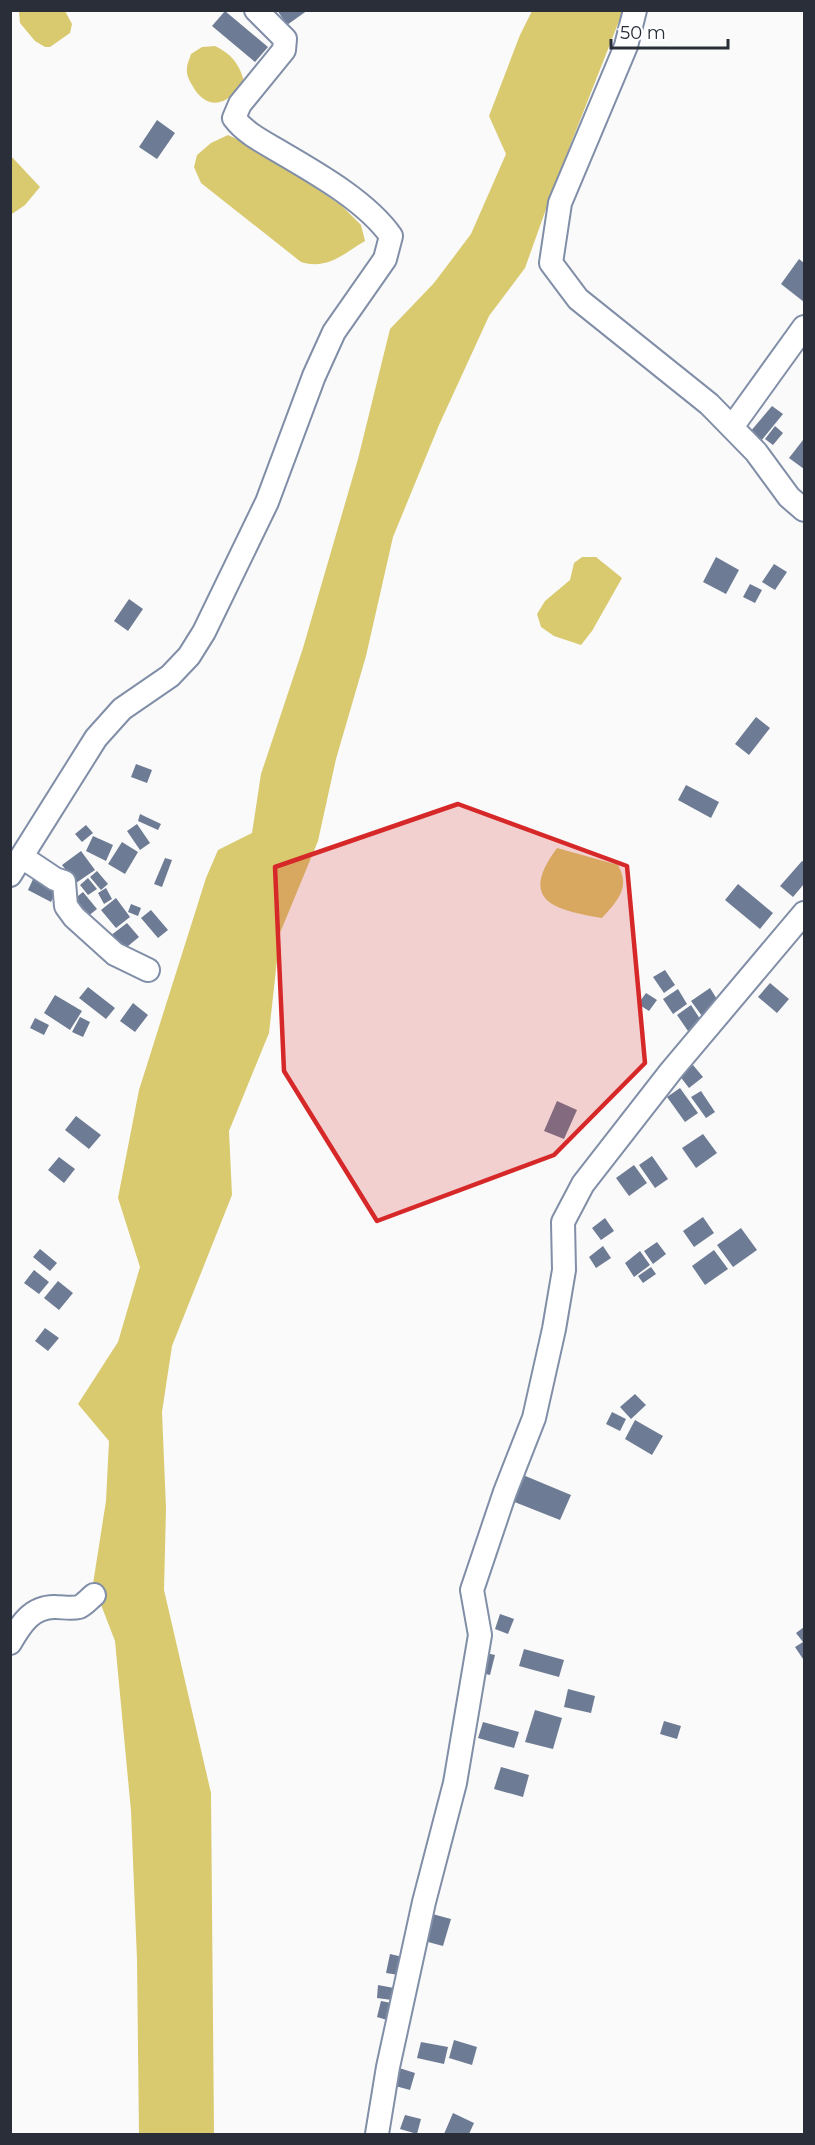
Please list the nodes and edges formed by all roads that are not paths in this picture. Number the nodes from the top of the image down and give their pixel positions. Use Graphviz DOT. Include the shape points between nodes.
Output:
graph roads {
  1 [pos="256,10"];
  2 [pos="635,10"];
  3 [pos="804,327"];
  4 [pos="732,428"];
  5 [pos="804,510"];
  6 [pos="16,866"];
  7 [pos="804,915"];
  8 [pos="148,970"];
  9 [pos="94,1595"];
  10 [pos="10,1643"];
  11 [pos="377,2134"];
  1 -- 6 [label="street" via="285,39 284,50 240,104 234,118 242,129 366,208 391,236 385,259 334,332 267,501 189,657 171,676 122,709 96,738"];
  2 -- 4 [label="street" via="626,46 561,203 551,263 578,299 709,404"];
  3 -- 4 [label="street"];
  4 -- 5 [label="street"];
  6 -- 8 [label="street" via="64,882 66,906 74,917 116,954"];
  7 -- 11 [label="street" via="671,1071 583,1184 563,1222 564,1270 534,1418 472,1590 480,1635 455,1783 387,2067"];
  9 -- 10 [label="street" via="81,1606 47,1606 33,1613"];
}
